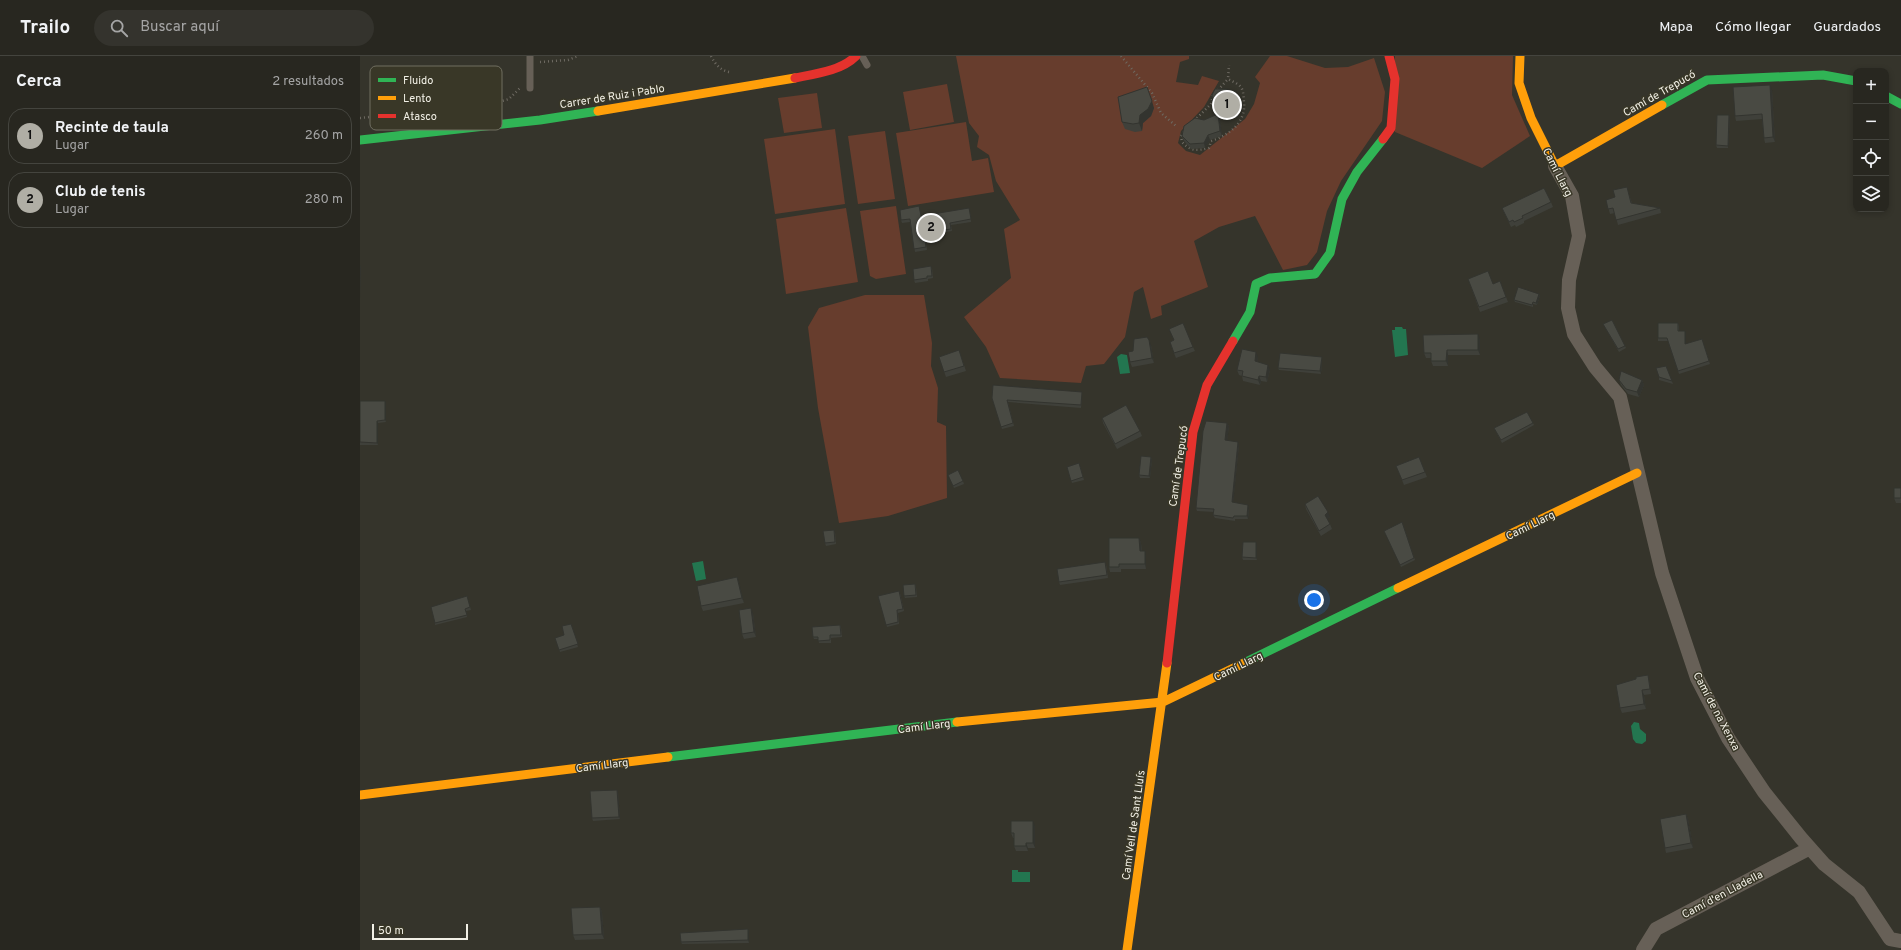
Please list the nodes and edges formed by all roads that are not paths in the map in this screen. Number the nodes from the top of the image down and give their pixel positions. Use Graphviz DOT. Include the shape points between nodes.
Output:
graph roads {
  1 [pos="856,56"];
  2 [pos="862,56"];
  3 [pos="1389,56"];
  4 [pos="1520,56"];
  5 [pos="531,59"];
  6 [pos="867,65"];
  7 [pos="1853,80"];
  8 [pos="530,88"];
  9 [pos="1889,98"];
  10 [pos="1901,104"];
  11 [pos="502,124"];
  12 [pos="451,130"];
  13 [pos="362,140"];
  14 [pos="1555,166"];
  15 [pos="1637,473"];
  16 [pos="1163,702"];
  17 [pos="360,795"];
  18 [pos="1810,848"];
  19 [pos="1901,941"];
  20 [pos="1127,950"];
  21 [pos="1643,950"];
  1 -- 11 [label="street, Carrer de Ruiz i Pablo" via="851,61 822,73"];
  2 -- 6 [label="lane"];
  3 -- 16 [label="street, Camí de Trepucó" via="1395,79 1391,128 1357,172 1342,199 1330,253 1315,274 1292,278 1274,276 1256,284 1250,312 1207,384 1193,432"];
  4 -- 14 [label="street, Camí Llarg" via="1519,83 1531,118"];
  5 -- 8 [label="lane"];
  7 -- 14 [label="street, Camí de Trepucó" via="1823,75 1706,80"];
  9 -- 10 [label="street"];
  12 -- 13 [label="street, Carrer de Ruiz i Pablo"];
  14 -- 15 [label="street, Camí Llarg" via="1572,196 1579,236 1569,280 1568,308 1574,334 1595,367 1620,397"];
  15 -- 16 [label="street, Camí Llarg"];
  15 -- 18 [label="street, Camí de na Xenxa" via="1662,573 1697,678 1728,738 1764,792"];
  16 -- 17 [label="street, Camí Llarg" via="940,724"];
  16 -- 20 [label="street, Camí Vell de Sant Lluís"];
  18 -- 19 [label="street, Camí de na Xenxa" via="1824,864 1859,892 1890,939"];
  18 -- 21 [label="street, Camí d'en Lladella" via="1656,929"];
}
